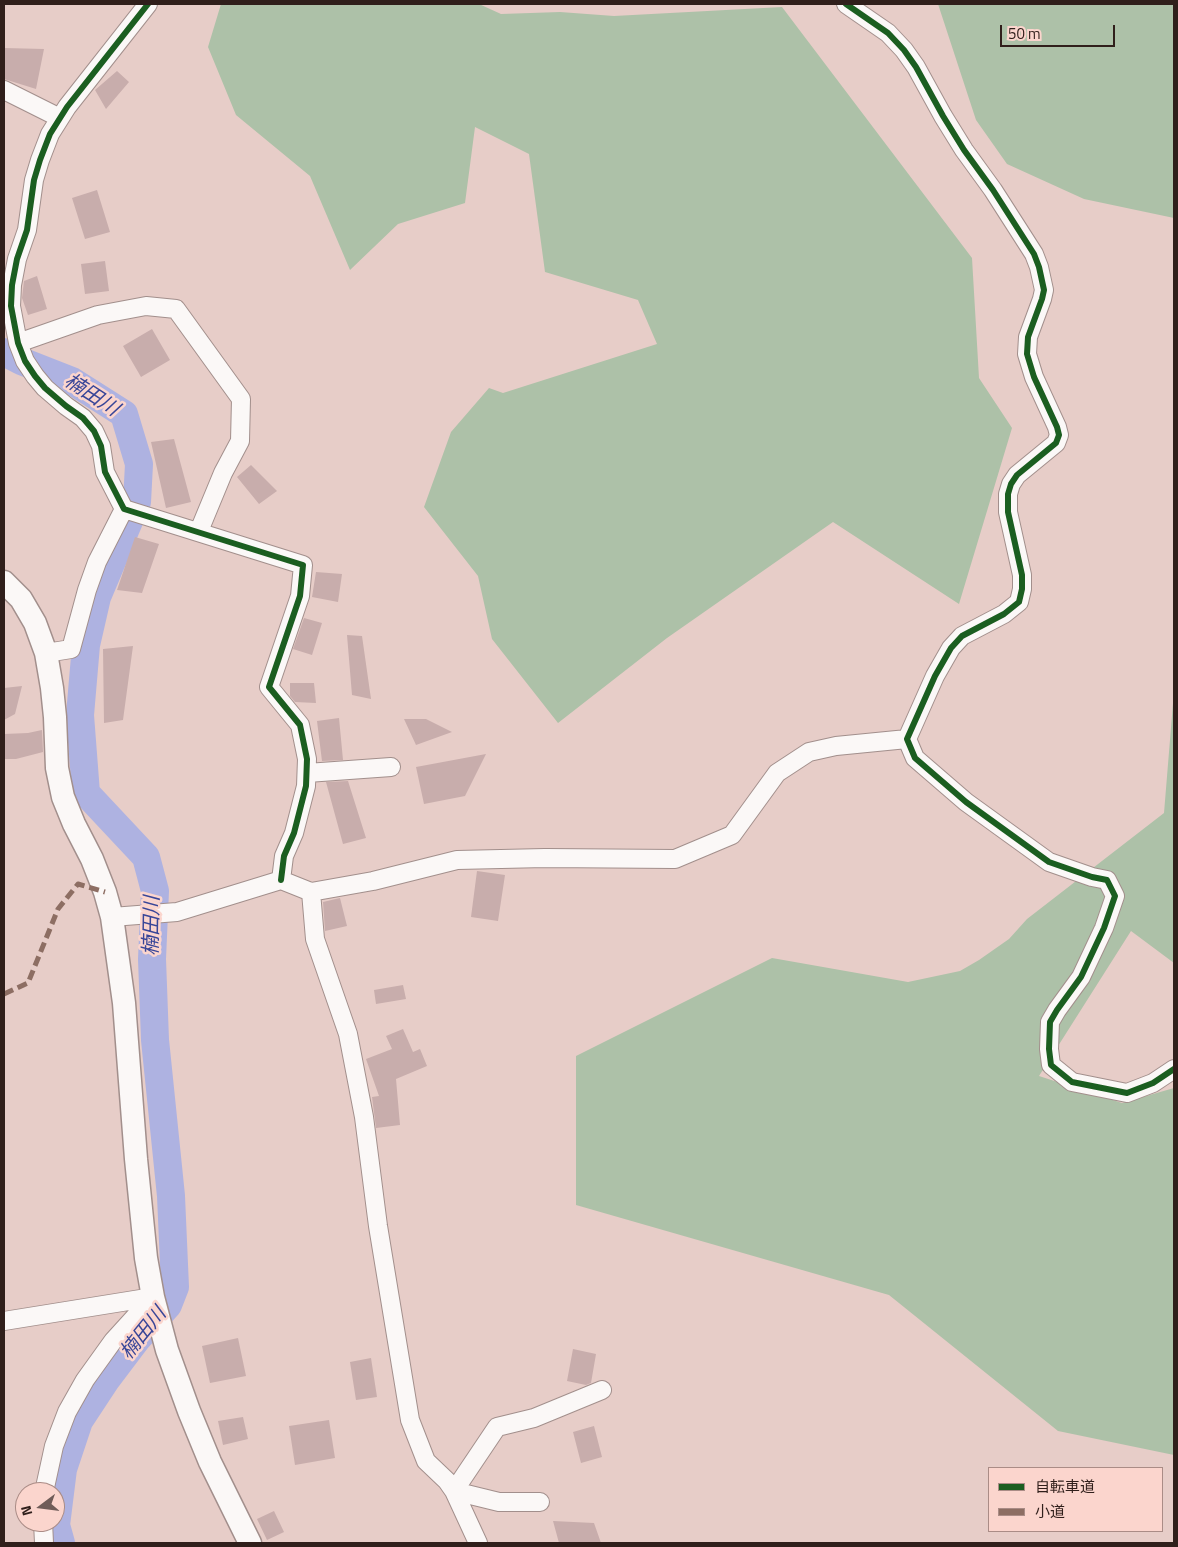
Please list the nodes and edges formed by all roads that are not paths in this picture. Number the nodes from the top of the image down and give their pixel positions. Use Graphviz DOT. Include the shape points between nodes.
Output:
graph roads {
  1 [pos="148,4"];
  2 [pos="846,4"];
  3 [pos="4,90"];
  4 [pos="60,118"];
  5 [pos="18,343"];
  6 [pos="132,511"];
  7 [pos="199,531"];
  8 [pos="4,582"];
  9 [pos="46,653"];
  10 [pos="907,740"];
  11 [pos="391,767"];
  12 [pos="307,773"];
  13 [pos="281,880"];
  14 [pos="310,892"];
  15 [pos="112,916"];
  16 [pos="1174,1069"];
  17 [pos="153,1297"];
  18 [pos="4,1321"];
  19 [pos="602,1390"];
  20 [pos="46,1482"];
  21 [pos="454,1491"];
  22 [pos="540,1502"];
  23 [pos="250,1543"];
  24 [pos="478,1543"];
  1 -- 4 [label="street"];
  2 -- 10 [label="street" via="888,33 904,50 964,150 1034,254 1044,290 1028,337 1027,354 1059,435 1056,443 1017,475 1008,494 1008,512 1022,574 1018,602 1004,614 962,636 951,648"];
  3 -- 4 [label="street"];
  4 -- 5 [label="street" via="50,134 34,180 27,230 12,284 11,306"];
  5 -- 6 [label="street" via="34,376 84,418 94,431 101,446 105,472"];
  5 -- 7 [label="street" via="98,316 146,306 176,309 241,399 240,441"];
  6 -- 7 [label="street"];
  6 -- 9 [label="street" via="97,562 70,649"];
  7 -- 12 [label="street" via="303,565 300,596 269,687 300,725 308,758"];
  8 -- 9 [label="street" via="20,599 35,623"];
  9 -- 15 [label="street" via="54,707 57,768 63,797 105,892"];
  10 -- 14 [label="street" via="836,746 809,752 777,773 732,835 675,859 457,860 373,881"];
  10 -- 16 [label="street" via="915,758 966,802 1049,862 1107,880 1115,896 1082,977 1050,1022 1051,1065 1072,1082 1126,1093 1153,1083"];
  11 -- 12 [label="street"];
  12 -- 13 [label="street" via="294,834 284,856"];
  13 -- 14 [label="street"];
  13 -- 15 [label="street" via="177,912"];
  14 -- 21 [label="street" via="315,939 352,1053 410,1420 426,1461"];
  15 -- 17 [label="street" via="124,1003 146,1258"];
  17 -- 18 [label="street"];
  17 -- 20 [label="street" via="113,1341 85,1380 67,1412 54,1446"];
  17 -- 23 [label="street" via="167,1350 193,1419 210,1462"];
  19 -- 21 [label="street" via="534,1418 497,1427"];
  21 -- 22 [label="street" via="499,1502"];
  21 -- 24 [label="street"];
}
